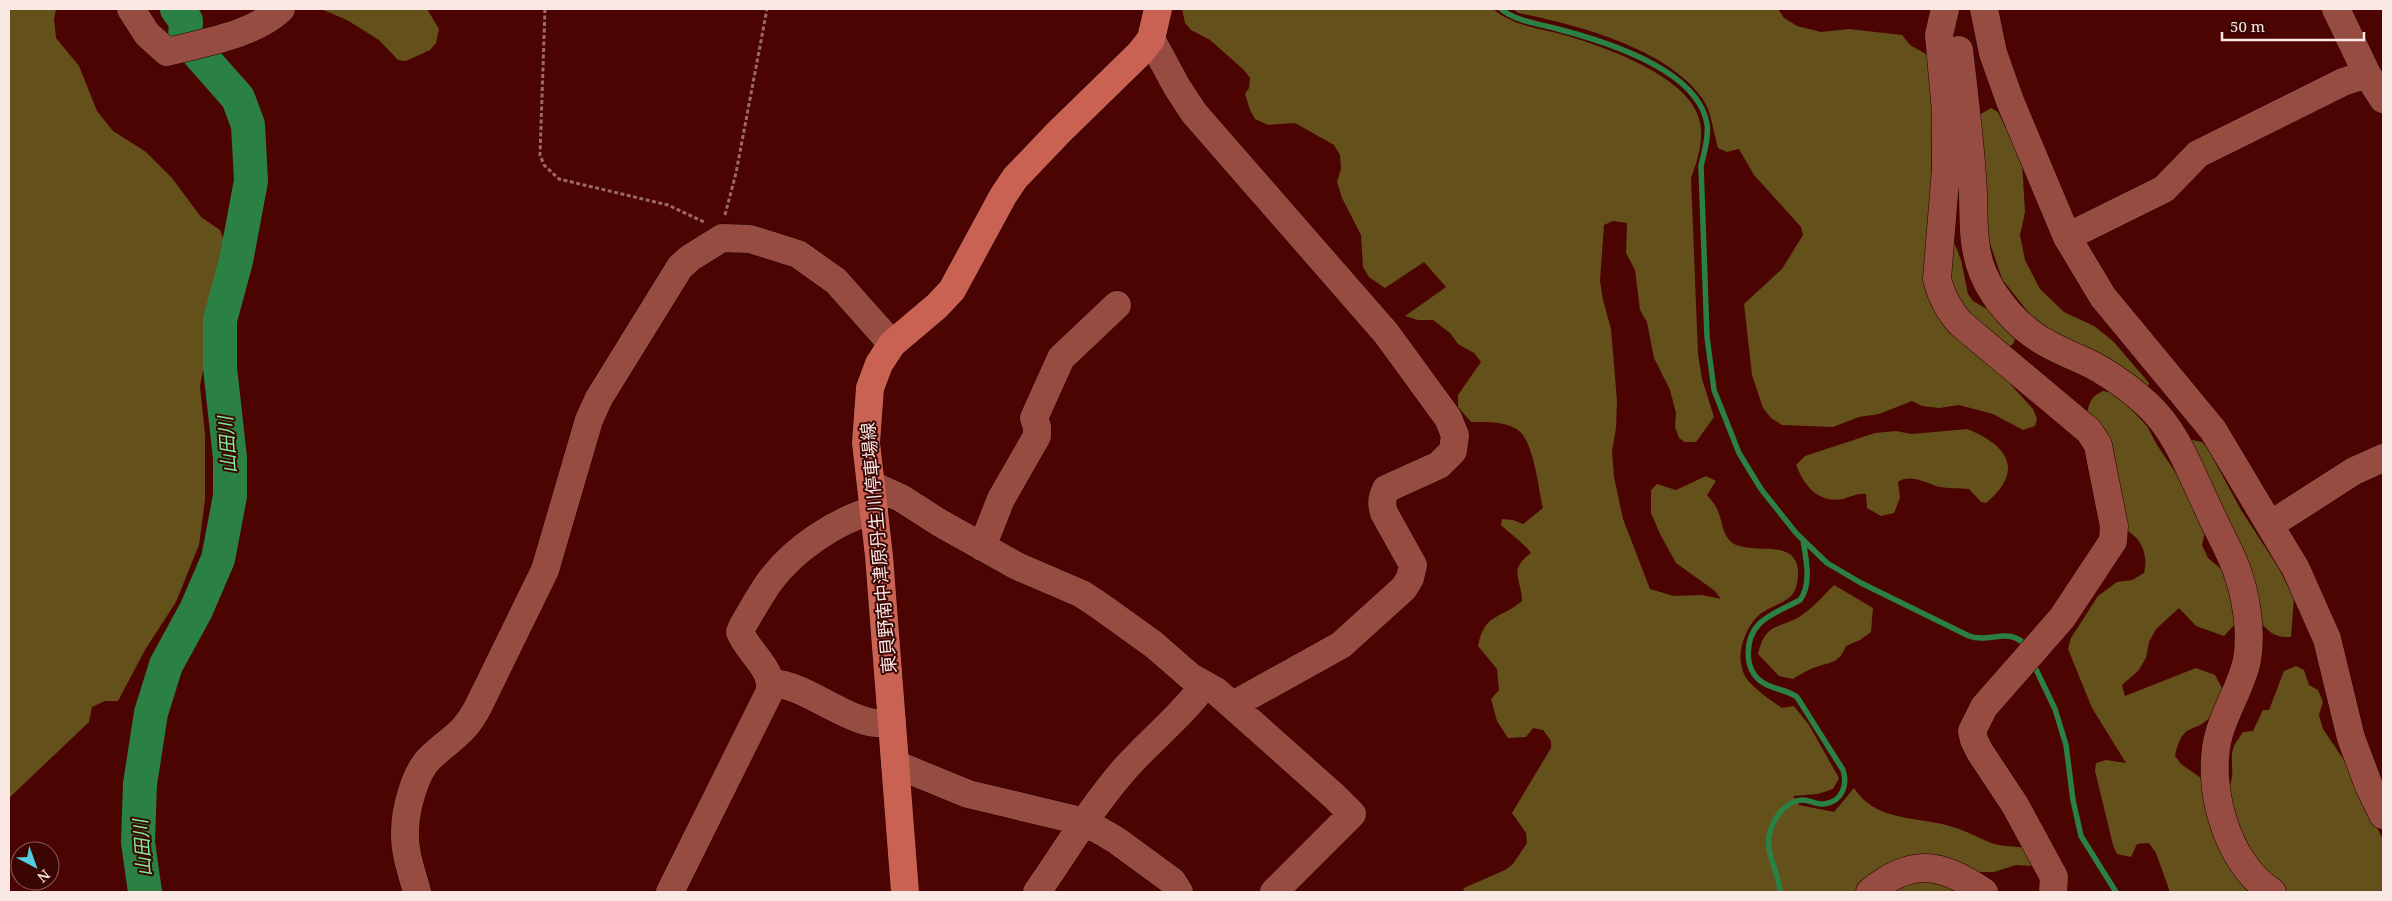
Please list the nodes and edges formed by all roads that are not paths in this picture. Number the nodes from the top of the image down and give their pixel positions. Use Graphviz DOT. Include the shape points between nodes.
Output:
graph roads {
  1 [pos="132,9"];
  2 [pos="281,9"];
  3 [pos="1158,9"];
  4 [pos="1946,9"];
  5 [pos="1956,9"];
  6 [pos="1984,9"];
  7 [pos="2344,14"];
  8 [pos="1151,39"];
  9 [pos="2367,74"];
  10 [pos="2383,99"];
  11 [pos="2067,237"];
  12 [pos="1117,305"];
  13 [pos="892,344"];
  14 [pos="2383,458"];
  15 [pos="873,497"];
  16 [pos="2270,525"];
  17 [pos="982,547"];
  18 [pos="772,683"];
  19 [pos="1204,685"];
  20 [pos="1233,705"];
  21 [pos="892,722"];
  22 [pos="895,764"];
  23 [pos="2383,815"];
  24 [pos="1085,822"];
  25 [pos="417,892"];
  26 [pos="670,892"];
  27 [pos="905,892"];
  28 [pos="1038,892"];
  29 [pos="1179,892"];
  30 [pos="1274,892"];
  31 [pos="1870,892"];
  32 [pos="1984,892"];
  33 [pos="2053,892"];
  34 [pos="2272,892"];
  1 -- 2 [label="street" via="148,34 167,52 258,25"];
  3 -- 8 [label="main road, 東貝野南中津原丹生川停車場線"];
  4 -- 33 [label="street" via="1939,35 1946,111 1946,169 1937,257 1941,294 1960,323 2089,431 2098,445 2114,526 2113,541 2062,618 1984,707 1972,731 1974,740 2015,805 2054,877"];
  5 -- 34 [label="street" via="1973,180 1973,238 1986,278 2001,302 2033,336 2100,369 2153,410 2178,444 2236,569 2245,599 2247,660 2216,748 2216,789 2220,814 2236,849 2254,878"];
  6 -- 11 [label="street" via="1992,53"];
  7 -- 9 [label="street"];
  8 -- 13 [label="main road, 東貝野南中津原丹生川停車場線" via="1015,178 952,290"];
  8 -- 20 [label="street" via="1194,112 1386,333 1443,409 1455,435 1454,451 1439,465 1386,489 1382,496 1384,512 1413,565 1404,588 1341,645"];
  9 -- 10 [label="street"];
  9 -- 11 [label="street" via="2343,82 2198,154 2164,189"];
  11 -- 16 [label="street" via="2103,297 2213,430"];
  12 -- 17 [label="street" via="1061,358 1034,418 1037,436 1000,499"];
  13 -- 15 [label="main road, 東貝野南中津原丹生川停車場線" via="879,364 867,407 866,443"];
  13 -- 25 [label="street" via="853,297 825,271 792,252 750,240 722,238 690,258 676,272 599,398 555,542 535,592 469,724 422,766 412,792 404,831"];
  14 -- 16 [label="street" via="2354,470"];
  15 -- 17 [label="street" via="901,498"];
  15 -- 18 [label="street" via="797,553 769,582 743,625 740,632 743,640"];
  15 -- 21 [label="main road, 東貝野南中津原丹生川停車場線"];
  16 -- 23 [label="street" via="2296,569 2323,630 2351,738"];
  17 -- 19 [label="street" via="1082,594"];
  18 -- 21 [label="street" via="788,686 873,724"];
  18 -- 26 [label="street"];
  19 -- 20 [label="street"];
  19 -- 24 [label="street" via="1140,751"];
  20 -- 30 [label="street" via="1352,814"];
  21 -- 22 [label="main road, 東貝野南中津原丹生川停車場線"];
  22 -- 24 [label="street" via="968,794"];
  22 -- 27 [label="main road, 東貝野南中津原丹生川停車場線"];
  24 -- 28 [label="street"];
  24 -- 29 [label="street" via="1116,840 1172,881"];
  31 -- 32 [label="street" via="1893,874 1920,867 1965,879"];
}
